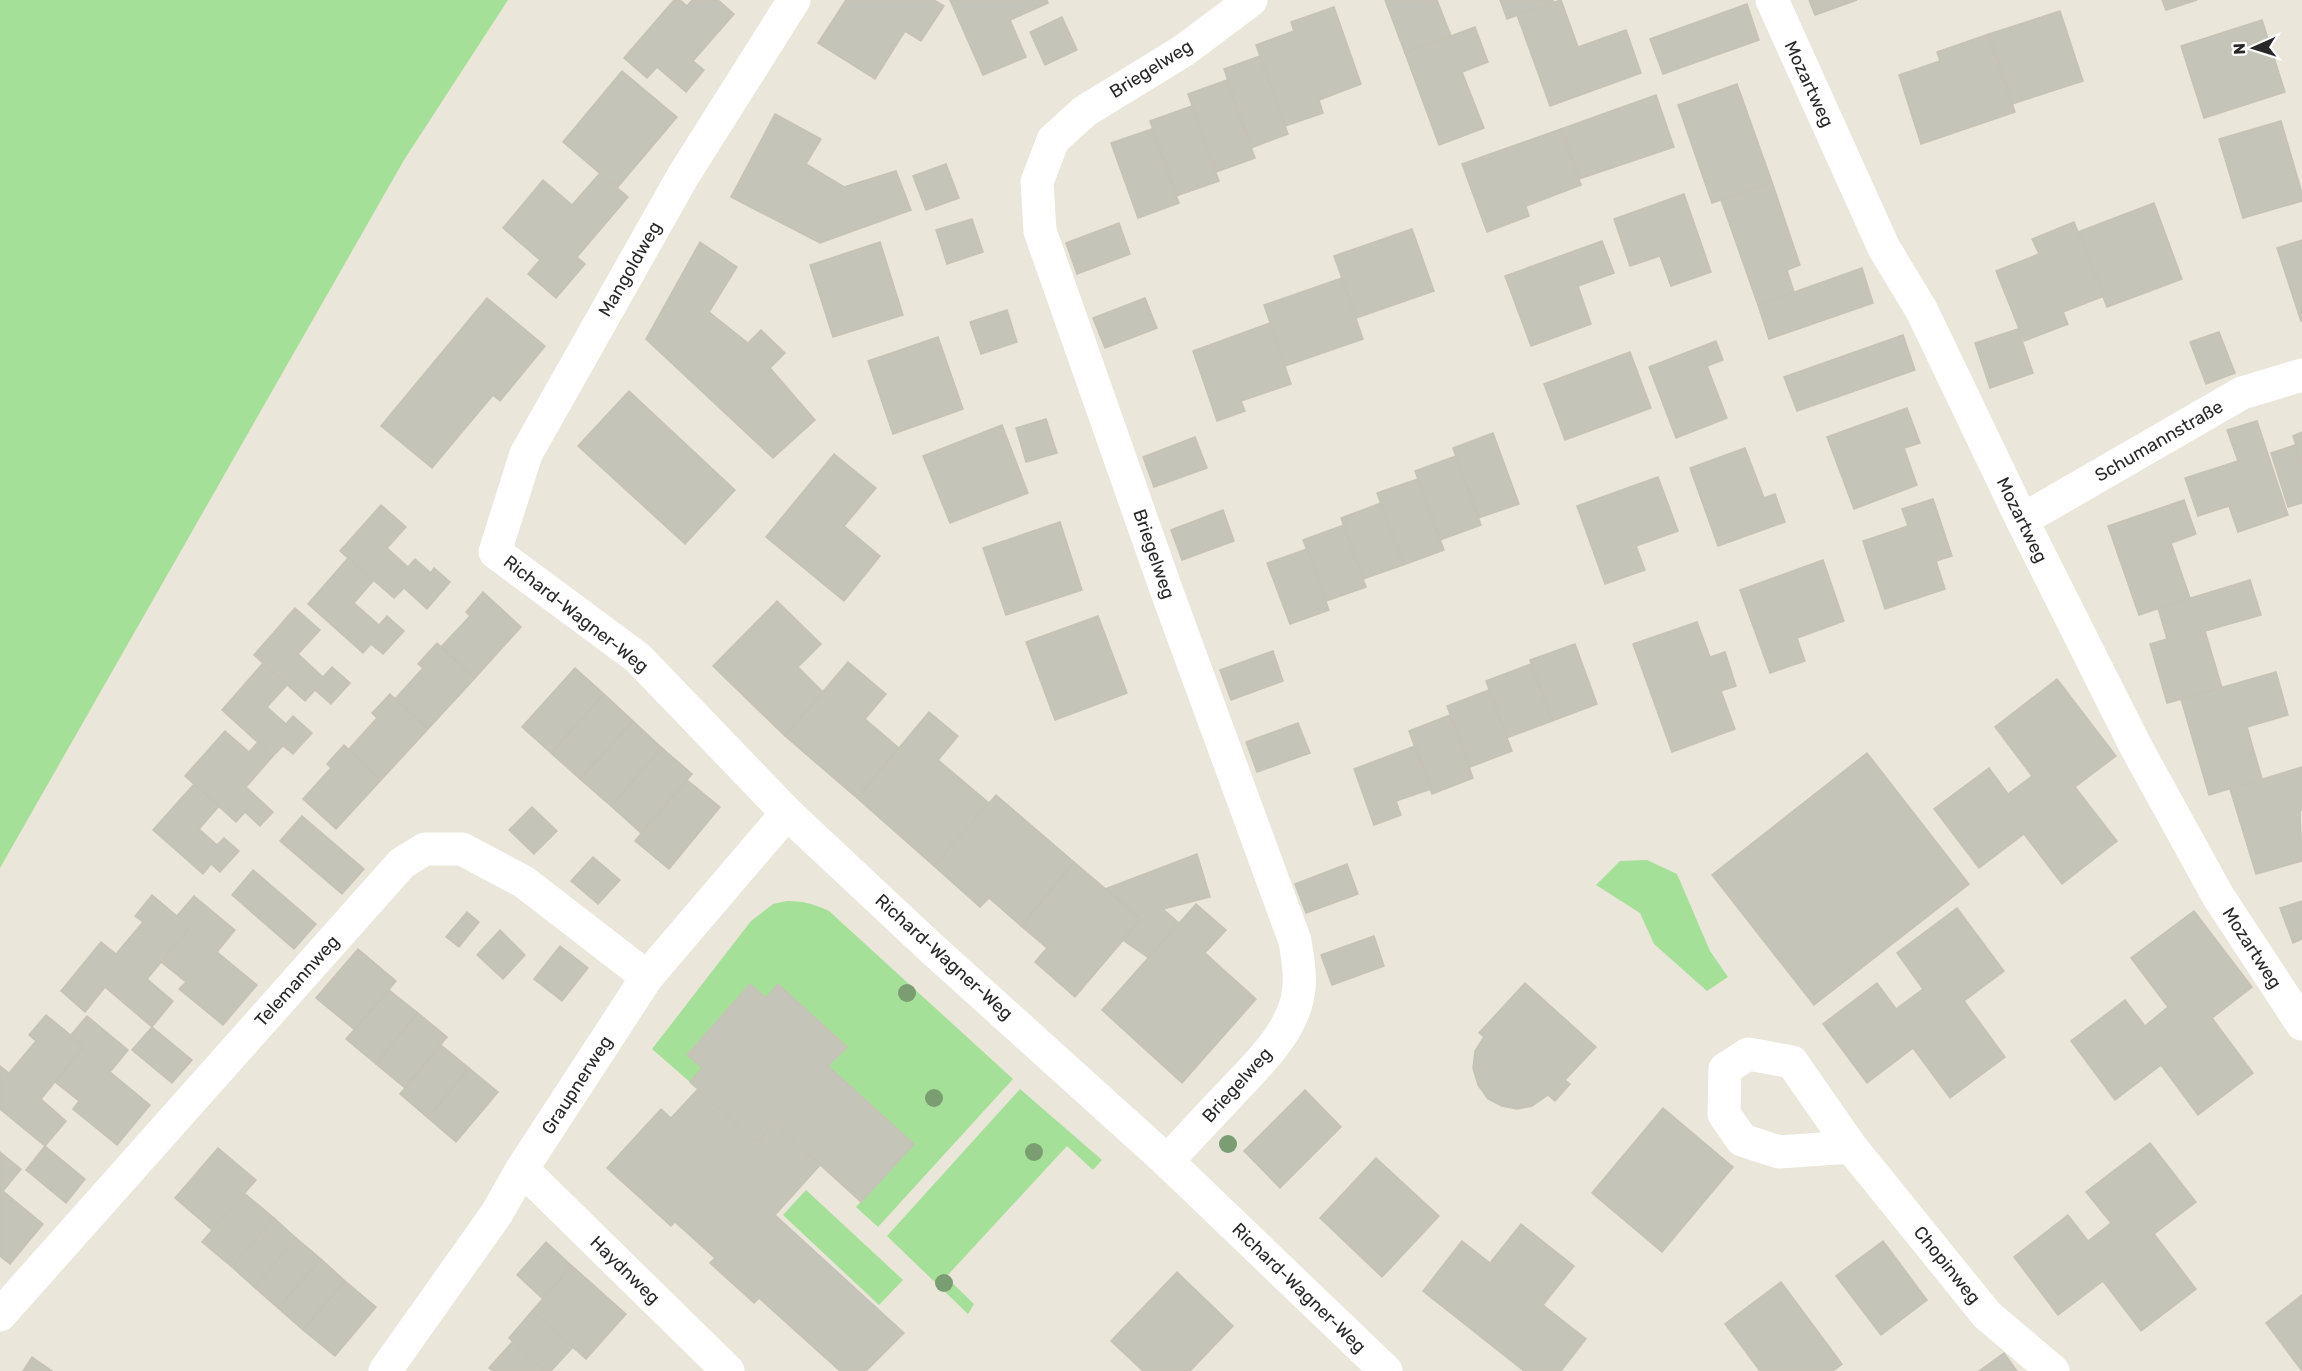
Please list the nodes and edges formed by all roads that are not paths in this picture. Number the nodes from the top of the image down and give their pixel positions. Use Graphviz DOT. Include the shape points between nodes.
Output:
graph roads {
  1 [pos="794,0"];
  2 [pos="1251,0"];
  3 [pos="1772,0"];
  4 [pos="2302,375"];
  5 [pos="2022,520"];
  6 [pos="495,552"];
  7 [pos="787,813"];
  8 [pos="647,977"];
  9 [pos="2302,1024"];
  10 [pos="1851,1147"];
  11 [pos="1167,1161"];
  12 [pos="522,1169"];
  13 [pos="0,1315"];
  14 [pos="385,1371"];
  15 [pos="728,1371"];
  16 [pos="1386,1371"];
  17 [pos="2054,1371"];
  1 -- 6 [label="street, Mangoldweg" via="683,176 526,454"];
  2 -- 11 [label="street, Briegelweg" via="1183,51 1084,111 1053,140 1037,182 1040,231 1295,940 1299,965 1297,1002 1268,1053"];
  3 -- 5 [label="street, Mozartweg" via="1884,248 1922,311"];
  4 -- 5 [label="street, Schumannstraße" via="2242,393"];
  5 -- 9 [label="street, Mozartweg" via="2136,747 2212,886"];
  6 -- 7 [label="street, Richard-Wagner-Weg" via="638,658"];
  7 -- 8 [label="street, Graupnerweg"];
  7 -- 11 [label="street, Richard-Wagner-Weg"];
  8 -- 12 [label="street, Graupnerweg"];
  8 -- 13 [label="street, Telemannweg" via="524,882 462,849 425,849 402,863"];
  10 -- 17 [label="street, Chopinweg" via="1987,1315"];
  11 -- 16 [label="street, Richard-Wagner-Weg"];
  12 -- 14 [label="street, Graupnerweg" via="497,1213"];
  12 -- 15 [label="street, Haydnweg"];
}
